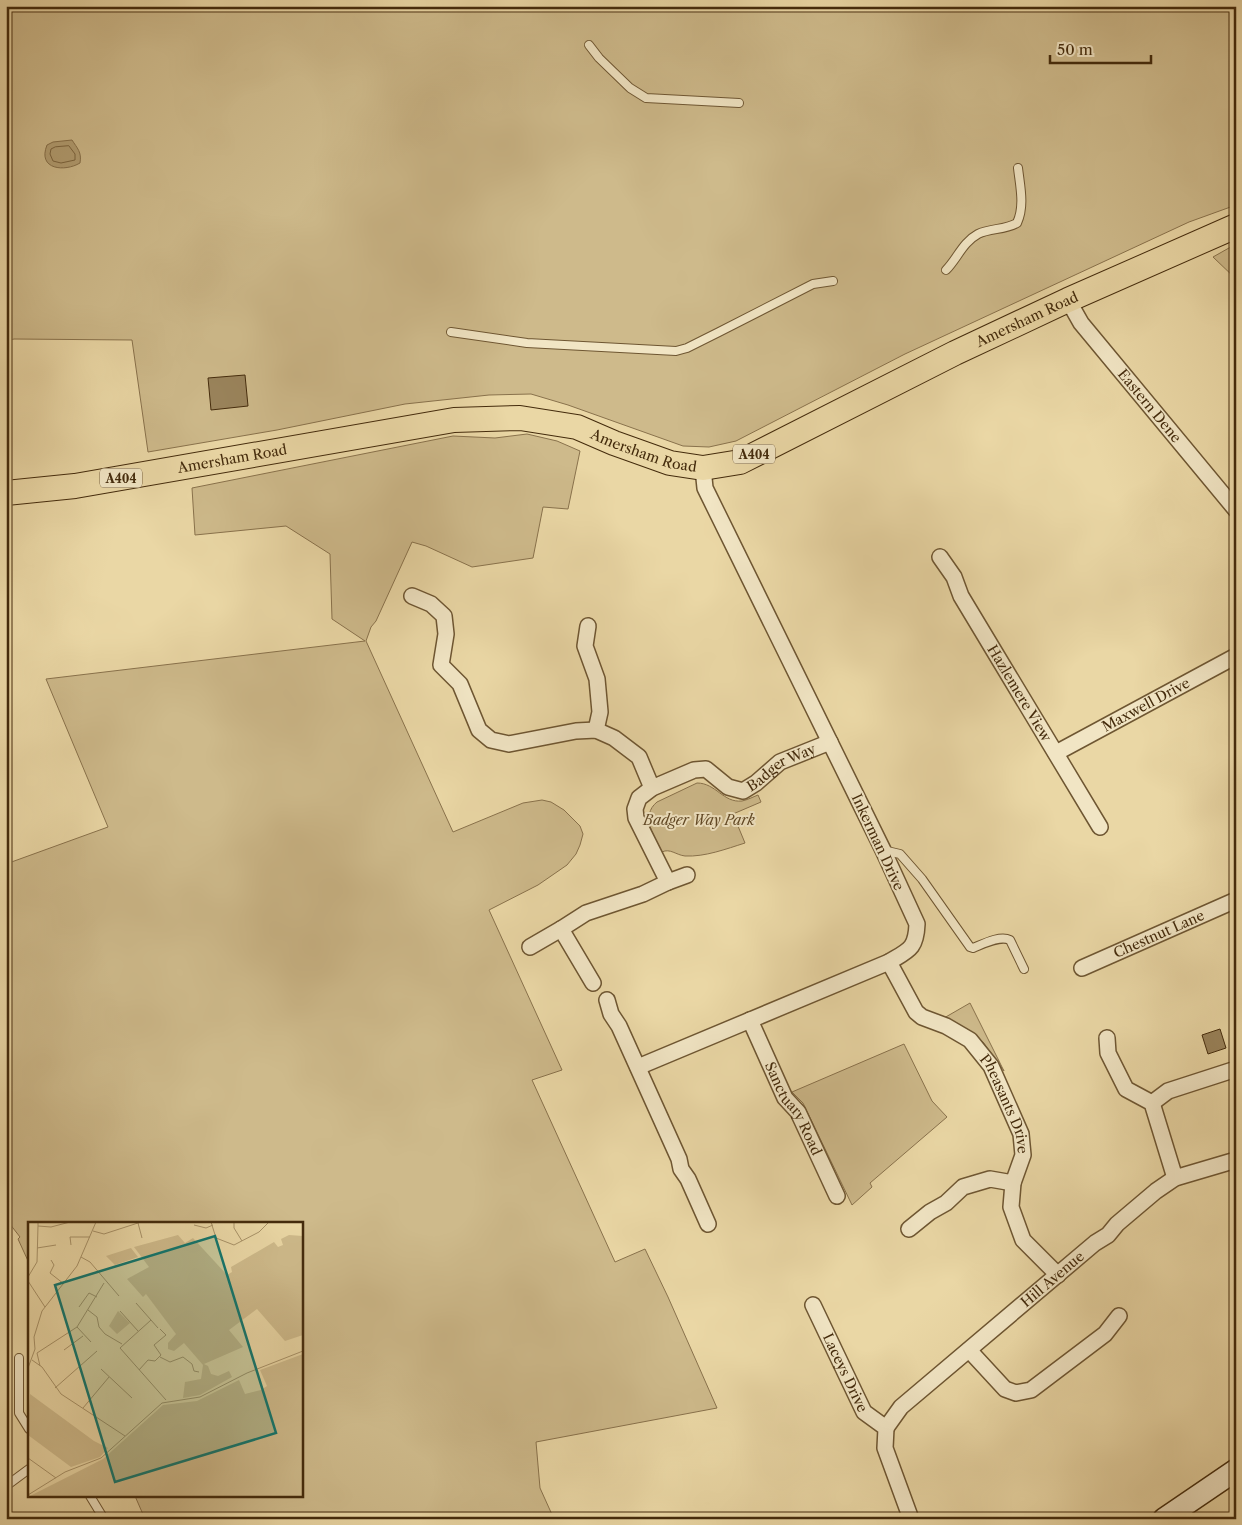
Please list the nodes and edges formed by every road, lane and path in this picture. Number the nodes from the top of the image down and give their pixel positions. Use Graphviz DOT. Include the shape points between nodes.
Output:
graph roads {
  1 [pos="588,45"];
  2 [pos="739,103"];
  3 [pos="1018,168"];
  4 [pos="1236,226"];
  5 [pos="946,270"];
  6 [pos="832,281"];
  7 [pos="1068,300"];
  8 [pos="451,332"];
  9 [pos="703,468"];
  10 [pos="6,493"];
  11 [pos="1236,510"];
  12 [pos="940,558"];
  13 [pos="412,596"];
  14 [pos="588,626"];
  15 [pos="1236,656"];
  16 [pos="596,730"];
  17 [pos="830,742"];
  18 [pos="1056,753"];
  19 [pos="652,788"];
  20 [pos="1100,827"];
  21 [pos="883,850"];
  22 [pos="687,875"];
  23 [pos="668,882"];
  24 [pos="1236,900"];
  25 [pos="560,928"];
  26 [pos="530,947"];
  27 [pos="889,962"];
  28 [pos="1082,968"];
  29 [pos="1024,969"];
  30 [pos="593,983"];
  31 [pos="607,1000"];
  32 [pos="750,1020"];
  33 [pos="1107,1038"];
  34 [pos="638,1067"];
  35 [pos="1236,1069"];
  36 [pos="1152,1103"];
  37 [pos="1236,1160"];
  38 [pos="1175,1178"];
  39 [pos="1013,1183"];
  40 [pos="837,1196"];
  41 [pos="708,1224"];
  42 [pos="910,1229"];
  43 [pos="1058,1275"];
  44 [pos="813,1305"];
  45 [pos="1119,1316"];
  46 [pos="969,1350"];
  47 [pos="19,1358"];
  48 [pos="28,1427"];
  49 [pos="886,1428"];
  50 [pos="28,1470"];
  51 [pos="1236,1470"];
  52 [pos="6,1486"];
  53 [pos="91,1498"];
  54 [pos="1172,1516"];
  55 [pos="104,1519"];
  56 [pos="911,1519"];
  1 -- 2 [label="lane" via="624,82 646,98"];
  3 -- 5 [label="lane" via="1022,202 1017,223 977,235"];
  4 -- 7 [label="main road, Amersham Road / A404"];
  6 -- 8 [label="lane" via="813,284 676,351 527,343"];
  7 -- 9 [label="main road, Amersham Road / A404" via="955,353 740,462"];
  7 -- 11 [label="street, Eastern Dene" via="1081,323"];
  9 -- 10 [label="main road, Amersham Road / A404" via="670,463 577,427 520,418 454,420 75,486"];
  9 -- 17 [label="street, Inkerman Drive" via="705,488"];
  12 -- 18 [label="street, Hazlemere View"];
  13 -- 16 [label="street" via="431,604 444,616 446,634 441,665 460,684 480,730 491,740 509,744"];
  14 -- 16 [label="street" via="585,646 597,680 600,712"];
  15 -- 18 [label="street, Maxwell Drive"];
  16 -- 19 [label="street" via="614,738 639,757"];
  17 -- 19 [label="street, Badger Way" via="780,762 743,791 728,787 706,770 694,770"];
  17 -- 21 [label="street, Inkerman Drive"];
  18 -- 20 [label="street, Hazlemere View"];
  19 -- 23 [label="street, Badger Way" via="639,798 636,818"];
  21 -- 27 [label="street, Inkerman Drive" via="917,924 910,950"];
  21 -- 29 [label="lane" via="900,854 922,879 970,947 1007,938"];
  22 -- 23 [label="street"];
  23 -- 25 [label="street" via="586,913"];
  24 -- 28 [label="street, Chestnut Lane"];
  25 -- 26 [label="street"];
  25 -- 30 [label="street"];
  27 -- 32 [label="street, Inkerman Drive"];
  27 -- 39 [label="street, Pheasants Drive" via="916,1012 970,1040 991,1066 1021,1134 1023,1155"];
  31 -- 34 [label="street"];
  32 -- 34 [label="street, Inkerman Drive"];
  32 -- 40 [label="street, Sanctuary Road" via="785,1098 798,1112"];
  33 -- 36 [label="street" via="1108,1053 1126,1089"];
  34 -- 41 [label="street"];
  35 -- 36 [label="street" via="1168,1091"];
  36 -- 38 [label="street"];
  37 -- 38 [label="street, Hill Avenue"];
  38 -- 43 [label="street, Hill Avenue"];
  39 -- 42 [label="street" via="990,1179 963,1187"];
  39 -- 43 [label="street, Pheasants Drive" via="1011,1207 1023,1240"];
  43 -- 46 [label="street, Hill Avenue"];
  44 -- 49 [label="street, Laceys Drive" via="864,1412"];
  45 -- 46 [label="street" via="1105,1334 1031,1390 1016,1393 1005,1389"];
  46 -- 49 [label="street, Hill Avenue" via="901,1407"];
  47 -- 48 [label="lane" via="19,1413"];
  49 -- 56 [label="street" via="885,1448"];
  50 -- 52 [label="lane"];
  51 -- 54 [label="street"];
  53 -- 55 [label="lane"];
}
